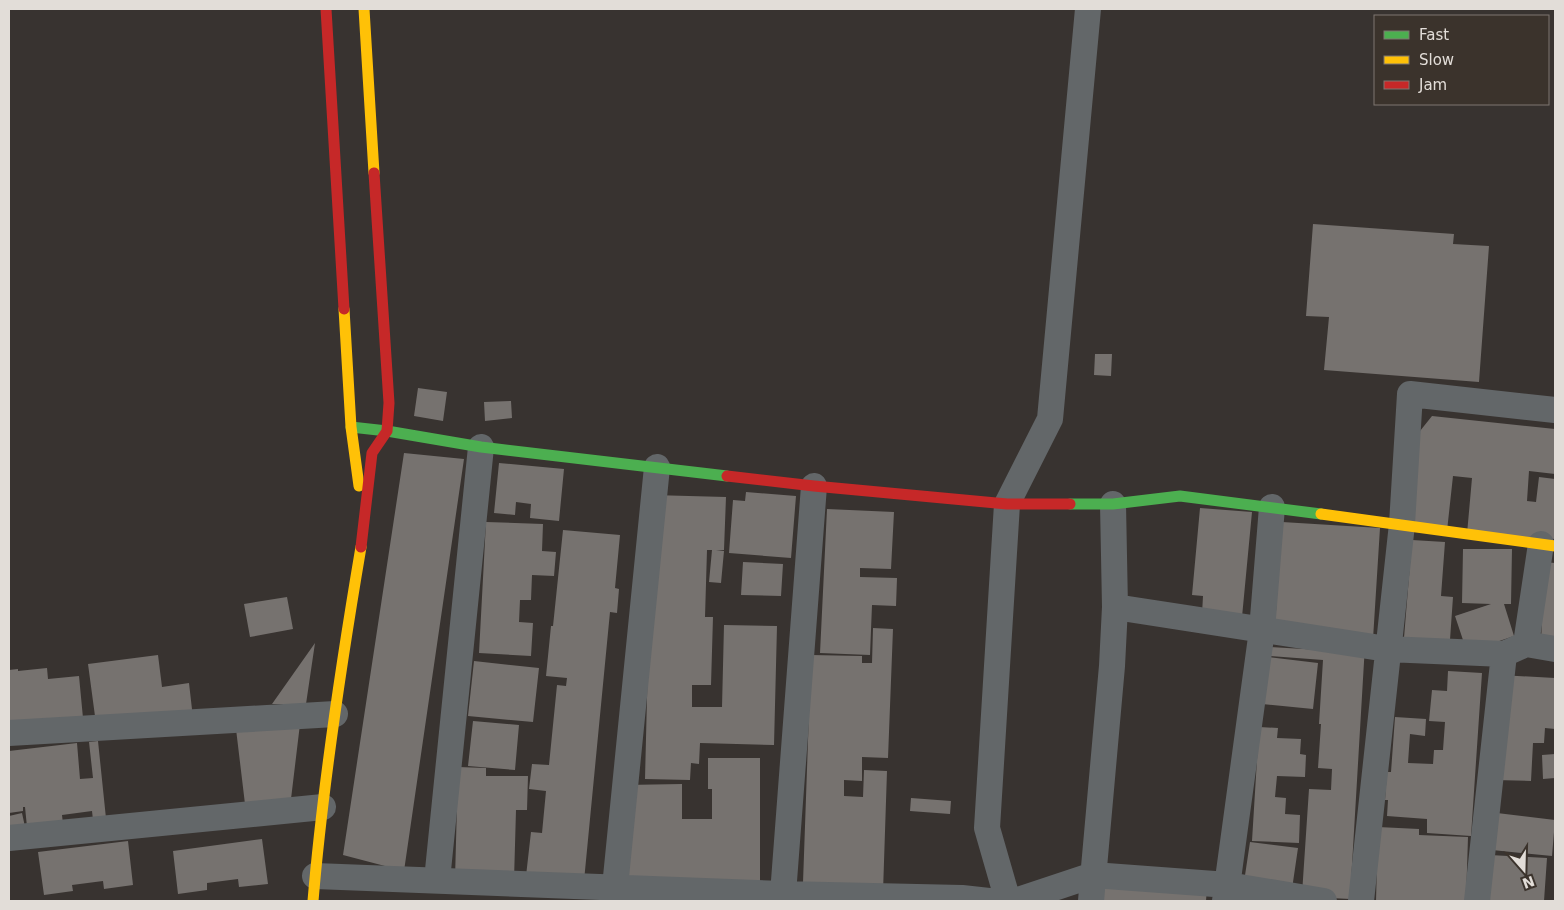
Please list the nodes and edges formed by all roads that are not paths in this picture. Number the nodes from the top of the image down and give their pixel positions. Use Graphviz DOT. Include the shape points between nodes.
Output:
graph roads {
  1 [pos="326,9"];
  2 [pos="364,9"];
  3 [pos="1088,9"];
  4 [pos="1555,410"];
  5 [pos="351,427"];
  6 [pos="387,431"];
  7 [pos="481,447"];
  8 [pos="657,467"];
  9 [pos="814,486"];
  10 [pos="1007,504"];
  11 [pos="1113,504"];
  12 [pos="1272,507"];
  13 [pos="1402,524"];
  14 [pos="364,527"];
  15 [pos="1548,545"];
  16 [pos="1115,607"];
  17 [pos="1262,630"];
  18 [pos="1387,649"];
  19 [pos="1515,649"];
  20 [pos="1555,649"];
  21 [pos="334,714"];
  22 [pos="9,733"];
  23 [pos="323,807"];
  24 [pos="9,838"];
  25 [pos="1093,875"];
  26 [pos="437,880"];
  27 [pos="615,887"];
  28 [pos="314,889"];
  29 [pos="1227,893"];
  30 [pos="783,894"];
  31 [pos="989,901"];
  32 [pos="1008,901"];
  33 [pos="1015,901"];
  34 [pos="1091,901"];
  35 [pos="1324,901"];
  36 [pos="1361,901"];
  37 [pos="1477,901"];
  1 -- 5 [label="main road"];
  2 -- 6 [label="main road" via="388,393"];
  3 -- 10 [label="street" via="1050,419"];
  4 -- 13 [label="street" via="1410,394"];
  5 -- 6 [label="main road"];
  5 -- 14 [label="main road"];
  6 -- 7 [label="main road"];
  6 -- 14 [label="main road" via="372,453"];
  7 -- 8 [label="main road"];
  7 -- 26 [label="street"];
  8 -- 9 [label="main road"];
  8 -- 27 [label="street"];
  9 -- 10 [label="main road"];
  9 -- 30 [label="street"];
  10 -- 11 [label="main road"];
  10 -- 32 [label="street" via="987,828"];
  11 -- 12 [label="main road" via="1180,496"];
  11 -- 16 [label="street"];
  12 -- 13 [label="main road"];
  12 -- 17 [label="street"];
  13 -- 15 [label="main road"];
  13 -- 18 [label="street"];
  14 -- 21 [label="main road"];
  15 -- 19 [label="street"];
  16 -- 17 [label="street"];
  16 -- 25 [label="street"];
  17 -- 18 [label="street"];
  17 -- 29 [label="street"];
  18 -- 19 [label="street"];
  18 -- 36 [label="street"];
  19 -- 20 [label="street"];
  19 -- 37 [label="street"];
  21 -- 22 [label="street"];
  21 -- 23 [label="main road"];
  23 -- 24 [label="street"];
  23 -- 28 [label="main road"];
  25 -- 29 [label="street"];
  25 -- 33 [label="street"];
  25 -- 34 [label="street"];
  26 -- 27 [label="street"];
  26 -- 28 [label="street"];
  27 -- 30 [label="street"];
  29 -- 35 [label="street"];
  30 -- 31 [label="street"];
}
